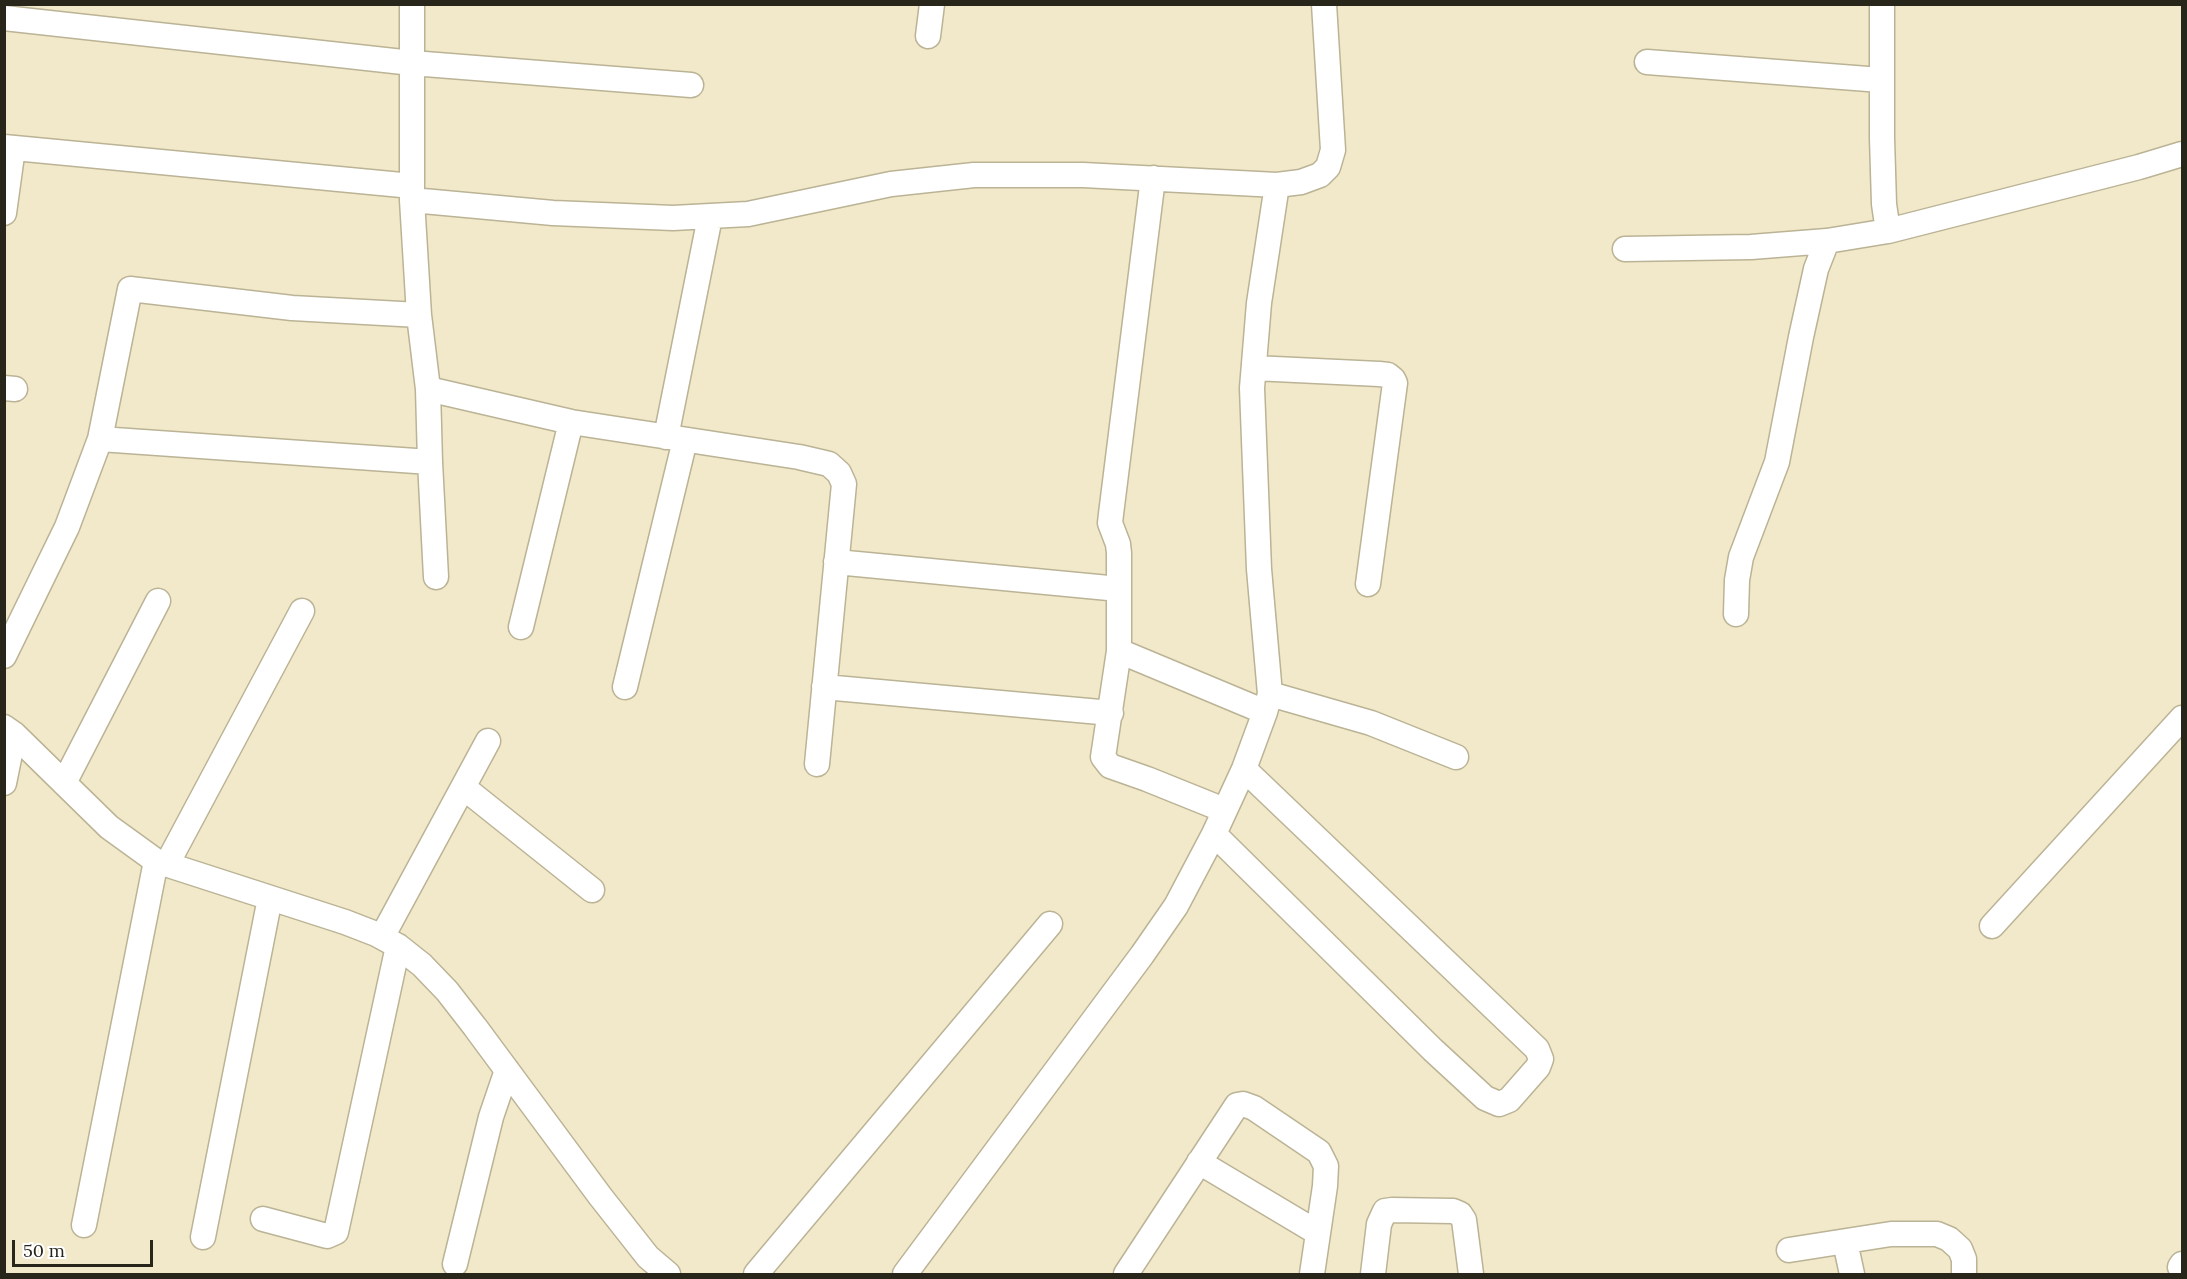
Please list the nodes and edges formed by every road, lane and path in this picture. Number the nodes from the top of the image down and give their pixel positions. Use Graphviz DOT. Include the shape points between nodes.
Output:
graph roads {
  1 [pos="412,4"];
  2 [pos="932,4"];
  3 [pos="1324,4"];
  4 [pos="1882,4"];
  5 [pos="4,18"];
  6 [pos="928,36"];
  7 [pos="1647,62"];
  8 [pos="412,63"];
  9 [pos="1881,80"];
  10 [pos="691,85"];
  11 [pos="9,147"];
  12 [pos="2182,154"];
  13 [pos="1153,178"];
  14 [pos="1277,185"];
  15 [pos="412,193"];
  16 [pos="4,213"];
  17 [pos="710,217"];
  18 [pos="1888,231"];
  19 [pos="1827,241"];
  20 [pos="1625,249"];
  21 [pos="419,315"];
  22 [pos="1254,368"];
  23 [pos="428,389"];
  24 [pos="571,422"];
  25 [pos="100,439"];
  26 [pos="675,439"];
  27 [pos="430,462"];
  28 [pos="836,562"];
  29 [pos="436,577"];
  30 [pos="1368,584"];
  31 [pos="1119,589"];
  32 [pos="158,601"];
  33 [pos="302,611"];
  34 [pos="1736,614"];
  35 [pos="521,627"];
  36 [pos="1119,651"];
  37 [pos="4,656"];
  38 [pos="625,687"];
  39 [pos="824,687"];
  40 [pos="1268,703"];
  41 [pos="1111,713"];
  42 [pos="2182,718"];
  43 [pos="9,730"];
  44 [pos="488,741"];
  45 [pos="1456,757"];
  46 [pos="817,764"];
  47 [pos="1244,769"];
  48 [pos="4,783"];
  49 [pos="64,783"];
  50 [pos="463,787"];
  51 [pos="1224,810"];
  52 [pos="1214,834"];
  53 [pos="162,862"];
  54 [pos="592,890"];
  55 [pos="270,898"];
  56 [pos="1050,924"];
  57 [pos="1992,926"];
  58 [pos="390,942"];
  59 [pos="507,1070"];
  60 [pos="1199,1162"];
  61 [pos="263,1219"];
  62 [pos="84,1225"];
  63 [pos="1318,1233"];
  64 [pos="202,1238"];
  65 [pos="1845,1242"];
  66 [pos="1789,1250"];
  67 [pos="455,1264"];
  68 [pos="642,1266"];
  69 [pos="668,1275"];
  70 [pos="756,1275"];
  71 [pos="905,1275"];
  72 [pos="1125,1275"];
  73 [pos="1312,1275"];
  74 [pos="1373,1275"];
  75 [pos="1471,1275"];
  76 [pos="1852,1275"];
  77 [pos="1964,1275"];
  1 -- 8 [label="street"];
  2 -- 6 [label="street"];
  3 -- 14 [label="street" via="1333,150 1328,167 1320,175"];
  4 -- 9 [label="street"];
  5 -- 8 [label="street"];
  7 -- 9 [label="street"];
  8 -- 10 [label="street"];
  8 -- 15 [label="street"];
  9 -- 18 [label="street"];
  11 -- 15 [label="street"];
  11 -- 16 [label="street"];
  12 -- 18 [label="street"];
  13 -- 14 [label="street"];
  13 -- 17 [label="street" via="928,178 748,214"];
  13 -- 31 [label="street" via="1110,523 1118,544"];
  14 -- 22 [label="street"];
  15 -- 17 [label="street" via="553,213"];
  15 -- 21 [label="street"];
  17 -- 26 [label="street"];
  18 -- 19 [label="street"];
  19 -- 20 [label="street"];
  19 -- 34 [label="street" via="1816,269 1777,462 1741,557"];
  21 -- 23 [label="street"];
  21 -- 25 [label="street" via="292,308 130,289"];
  22 -- 30 [label="street" via="1378,374 1393,379"];
  22 -- 40 [label="street"];
  23 -- 24 [label="street"];
  23 -- 27 [label="street"];
  24 -- 26 [label="street"];
  24 -- 35 [label="street"];
  25 -- 27 [label="street"];
  25 -- 37 [label="street" via="67,526"];
  26 -- 28 [label="street" via="829,464 844,484"];
  26 -- 38 [label="street"];
  27 -- 29 [label="street"];
  28 -- 31 [label="street"];
  28 -- 39 [label="street"];
  31 -- 36 [label="street"];
  32 -- 49 [label="street"];
  33 -- 53 [label="street"];
  36 -- 40 [label="street"];
  36 -- 41 [label="street"];
  39 -- 41 [label="street"];
  39 -- 46 [label="street"];
  40 -- 45 [label="street" via="1371,723"];
  40 -- 47 [label="street"];
  41 -- 51 [label="street" via="1103,757 1106,763"];
  42 -- 57 [label="street"];
  43 -- 48 [label="street"];
  43 -- 49 [label="street"];
  44 -- 50 [label="street"];
  47 -- 51 [label="street"];
  47 -- 52 [label="street" via="1537,1050 1541,1059 1538,1067 1509,1100 1499,1104 1485,1098"];
  49 -- 53 [label="street" via="109,827"];
  50 -- 54 [label="street"];
  50 -- 58 [label="street"];
  51 -- 52 [label="street"];
  52 -- 71 [label="street" via="1176,906 1142,955"];
  53 -- 55 [label="street"];
  53 -- 62 [label="street"];
  55 -- 58 [label="street" via="345,922"];
  55 -- 64 [label="street"];
  56 -- 70 [label="street"];
  58 -- 59 [label="street" via="422,965 447,991"];
  58 -- 61 [label="street" via="336,1232 327,1236"];
  59 -- 67 [label="street" via="491,1117"];
  59 -- 68 [label="street"];
  60 -- 63 [label="street"];
  60 -- 63 [label="street" via="1237,1105 1254,1108 1320,1152 1326,1166"];
  60 -- 72 [label="street"];
  63 -- 73 [label="street"];
  65 -- 66 [label="street"];
  65 -- 76 [label="street"];
  65 -- 77 [label="street" via="1891,1234 1937,1233 1960,1249"];
  68 -- 69 [label="street"];
  74 -- 75 [label="street" via="1379,1224 1385,1211 1392,1210 1460,1214"];
}
